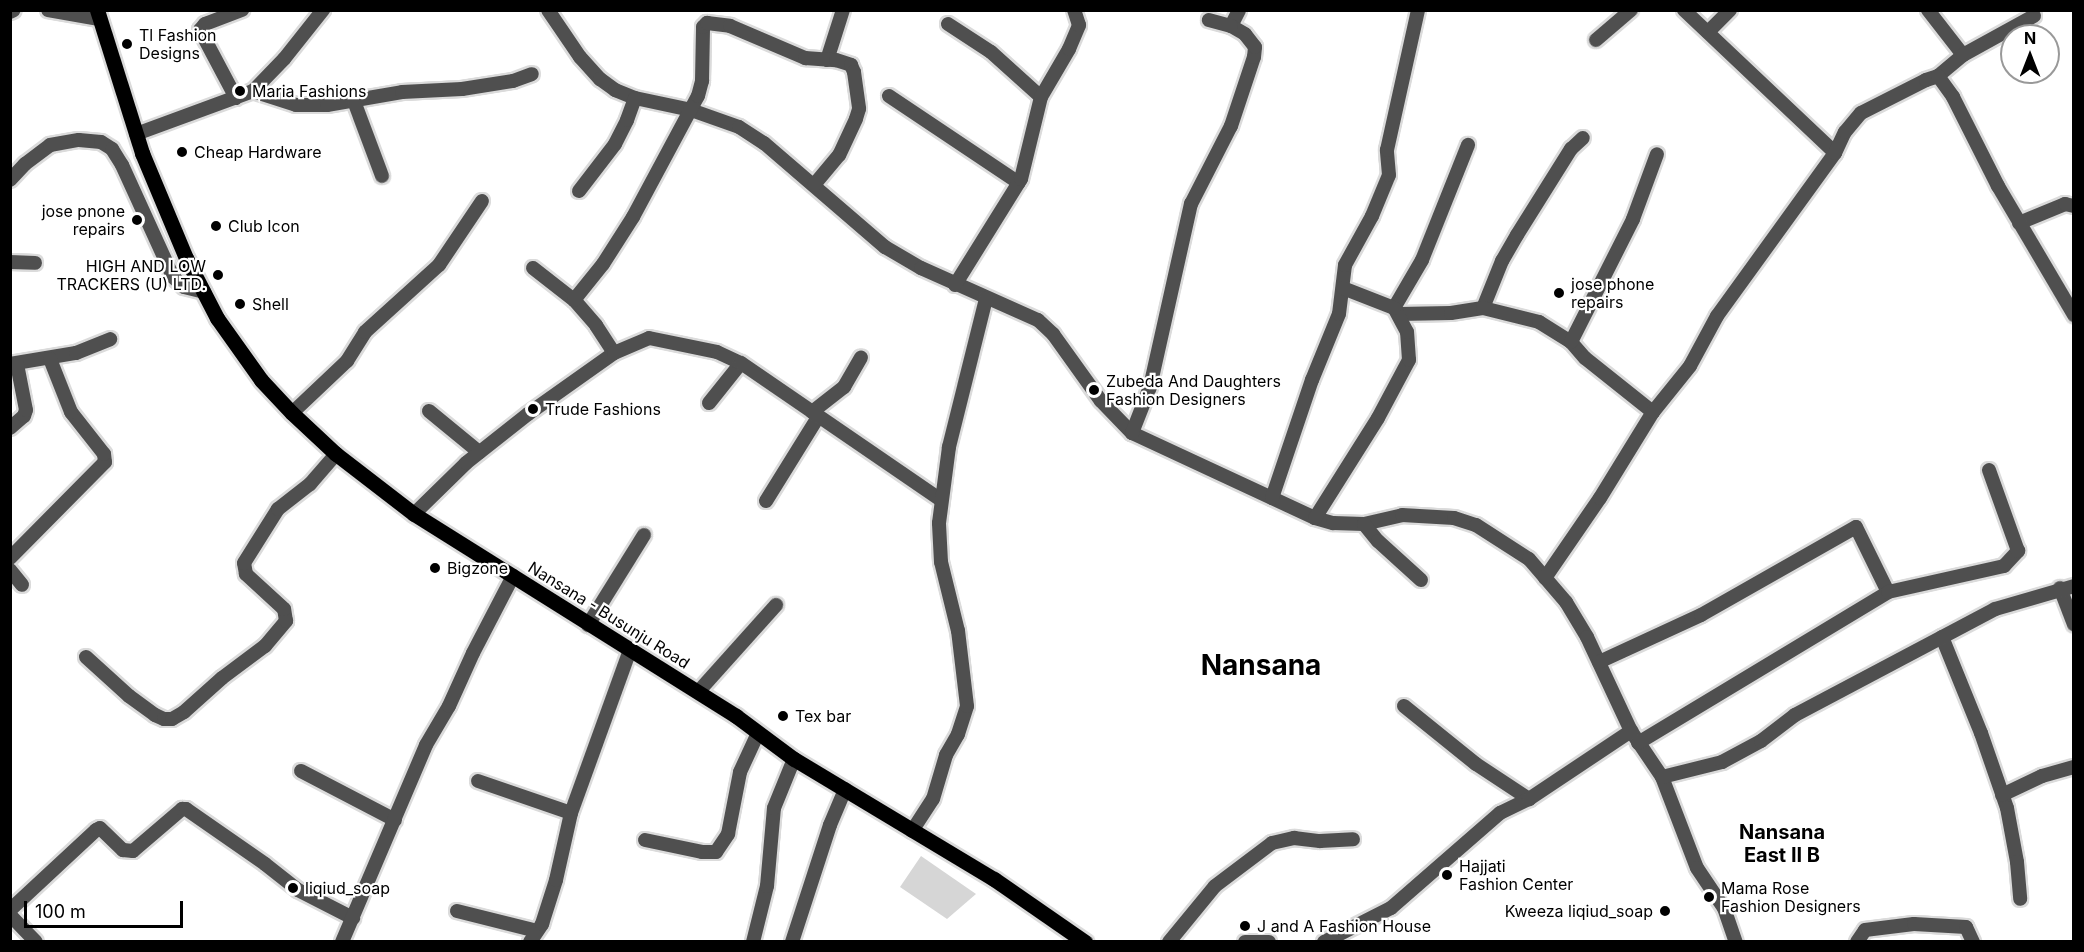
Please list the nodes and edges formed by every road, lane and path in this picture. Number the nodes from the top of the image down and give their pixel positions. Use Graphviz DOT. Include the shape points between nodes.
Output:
graph roads {
  1 [pos="48,10"];
  2 [pos="242,10"];
  3 [pos="323,10"];
  4 [pos="548,10"];
  5 [pos="843,10"];
  6 [pos="1074,10"];
  7 [pos="1239,10"];
  8 [pos="1418,10"];
  9 [pos="1631,10"];
  10 [pos="1684,10"];
  11 [pos="1730,10"];
  12 [pos="1928,10"];
  13 [pos="98,15"];
  14 [pos="2034,16"];
  15 [pos="1209,20"];
  16 [pos="948,24"];
  17 [pos="1231,26"];
  18 [pos="1708,32"];
  19 [pos="1596,40"];
  20 [pos="1963,55"];
  21 [pos="827,60"];
  22 [pos="532,74"];
  23 [pos="1938,76"];
  24 [pos="253,91"];
  25 [pos="889,96"];
  26 [pos="1041,97"];
  27 [pos="236,98"];
  28 [pos="634,99"];
  29 [pos="354,101"];
  30 [pos="691,110"];
  31 [pos="136,134"];
  32 [pos="1583,138"];
  33 [pos="1468,145"];
  34 [pos="1835,153"];
  35 [pos="1658,154"];
  36 [pos="382,176"];
  37 [pos="10,180"];
  38 [pos="1019,183"];
  39 [pos="814,185"];
  40 [pos="579,191"];
  41 [pos="482,201"];
  42 [pos="2073,206"];
  43 [pos="2019,223"];
  44 [pos="10,262"];
  45 [pos="34,263"];
  46 [pos="533,268"];
  47 [pos="955,285"];
  48 [pos="1343,288"];
  49 [pos="204,291"];
  50 [pos="986,299"];
  51 [pos="574,300"];
  52 [pos="1483,308"];
  53 [pos="1397,311"];
  54 [pos="2073,315"];
  55 [pos="110,339"];
  56 [pos="1571,342"];
  57 [pos="614,353"];
  58 [pos="861,357"];
  59 [pos="50,359"];
  60 [pos="741,363"];
  61 [pos="14,364"];
  62 [pos="709,403"];
  63 [pos="429,411"];
  64 [pos="1653,412"];
  65 [pos="292,413"];
  66 [pos="815,415"];
  67 [pos="10,428"];
  68 [pos="1132,433"];
  69 [pos="479,452"];
  70 [pos="336,454"];
  71 [pos="1989,471"];
  72 [pos="1272,498"];
  73 [pos="941,500"];
  74 [pos="766,501"];
  75 [pos="414,514"];
  76 [pos="1315,518"];
  77 [pos="1364,524"];
  78 [pos="644,535"];
  79 [pos="10,558"];
  80 [pos="10,570"];
  81 [pos="513,576"];
  82 [pos="1545,578"];
  83 [pos="1422,580"];
  84 [pos="22,585"];
  85 [pos="2067,587"];
  86 [pos="1888,592"];
  87 [pos="776,605"];
  88 [pos="2073,624"];
  89 [pos="588,625"];
  90 [pos="1942,637"];
  91 [pos="630,650"];
  92 [pos="86,657"];
  93 [pos="1599,662"];
  94 [pos="698,692"];
  95 [pos="1404,706"];
  96 [pos="758,733"];
  97 [pos="1635,737"];
  98 [pos="794,759"];
  99 [pos="2073,767"];
  100 [pos="301,771"];
  101 [pos="1662,777"];
  102 [pos="478,782"];
  103 [pos="845,789"];
  104 [pos="2002,795"];
  105 [pos="1529,798"];
  106 [pos="571,813"];
  107 [pos="395,820"];
  108 [pos="912,831"];
  109 [pos="1353,839"];
  110 [pos="645,840"];
  111 [pos="2020,899"];
  112 [pos="10,910"];
  113 [pos="457,911"];
  114 [pos="10,915"];
  115 [pos="352,918"];
  116 [pos="26,930"];
  117 [pos="535,938"];
  118 [pos="16,942"];
  119 [pos="36,942"];
  120 [pos="342,942"];
  121 [pos="753,942"];
  122 [pos="792,942"];
  123 [pos="1085,942"];
  124 [pos="1169,942"];
  125 [pos="1245,942"];
  126 [pos="1269,942"];
  127 [pos="1324,942"];
  128 [pos="1736,942"];
  129 [pos="1857,942"];
  130 [pos="1973,942"];
  1 -- 13 [label="street"];
  2 -- 27 [label="street" via="205,24 200,30"];
  3 -- 24 [label="street"];
  4 -- 28 [label="street" via="566,40 600,79"];
  5 -- 21 [label="street"];
  6 -- 26 [label="street" via="1078,25 1069,49"];
  7 -- 17 [label="street"];
  8 -- 48 [label="street" via="1387,150 1389,175 1345,265"];
  9 -- 19 [label="street"];
  10 -- 18 [label="street"];
  11 -- 18 [label="street"];
  12 -- 20 [label="street"];
  13 -- 31 [label="main road, Nansana - Busunju Road"];
  14 -- 20 [label="street"];
  15 -- 17 [label="street"];
  16 -- 26 [label="street" via="991,52"];
  17 -- 68 [label="street" via="1251,39 1254,57 1231,126 1191,204 1150,387"];
  18 -- 34 [label="street"];
  20 -- 23 [label="street"];
  21 -- 30 [label="street" via="805,58 730,26 707,23 703,27 702,81"];
  21 -- 39 [label="street" via="851,64 859,109 839,156"];
  22 -- 29 [label="street" via="462,89"];
  23 -- 34 [label="street" via="1861,113 1845,132"];
  23 -- 43 [label="street" via="1953,97"];
  24 -- 27 [label="street"];
  24 -- 29 [label="street" via="296,105"];
  25 -- 38 [label="street"];
  26 -- 38 [label="street"];
  27 -- 31 [label="street"];
  28 -- 30 [label="street"];
  28 -- 40 [label="street" via="615,144"];
  29 -- 36 [label="street"];
  30 -- 39 [label="street" via="739,127"];
  30 -- 51 [label="street" via="633,217"];
  31 -- 49 [label="main road, Nansana - Busunju Road" via="164,210"];
  32 -- 52 [label="street" via="1571,149 1517,234"];
  33 -- 53 [label="street"];
  34 -- 64 [label="street" via="1717,316 1690,366"];
  35 -- 56 [label="street" via="1633,219"];
  37 -- 49 [label="street" via="50,145 79,140 101,142 112,149 122,165 173,277 184,287"];
  38 -- 47 [label="street"];
  39 -- 47 [label="street" via="907,267"];
  41 -- 65 [label="street" via="439,265 365,332 347,361"];
  42 -- 43 [label="street" via="2065,204"];
  43 -- 54 [label="street"];
  44 -- 45 [label="street"];
  46 -- 51 [label="street"];
  47 -- 50 [label="street"];
  48 -- 53 [label="street"];
  48 -- 72 [label="street" via="1339,314"];
  49 -- 65 [label="main road, Nansana - Busunju Road" via="217,318 261,380"];
  50 -- 68 [label="street" via="1038,320 1053,334 1112,414"];
  50 -- 73 [label="street" via="949,447"];
  51 -- 57 [label="street"];
  52 -- 53 [label="street" via="1451,313"];
  52 -- 56 [label="street" via="1539,322"];
  53 -- 76 [label="street" via="1407,332 1409,360 1378,418"];
  55 -- 59 [label="street"];
  56 -- 64 [label="street" via="1585,358"];
  57 -- 60 [label="street" via="649,338 663,338 717,352"];
  57 -- 69 [label="street"];
  58 -- 66 [label="street" via="844,387"];
  59 -- 61 [label="street"];
  59 -- 79 [label="street" via="71,412 104,454 105,462"];
  60 -- 62 [label="street"];
  60 -- 66 [label="street"];
  61 -- 67 [label="street" via="26,410"];
  63 -- 69 [label="street"];
  64 -- 82 [label="street"];
  65 -- 70 [label="main road, Nansana - Busunju Road"];
  66 -- 73 [label="street"];
  66 -- 74 [label="street"];
  68 -- 72 [label="street"];
  69 -- 75 [label="street"];
  70 -- 75 [label="main road, Nansana - Busunju Road"];
  70 -- 92 [label="street" via="305,489 278,509 244,563 246,574 284,609 286,621 265,646 184,712 172,719 155,715"];
  71 -- 86 [label="street" via="2018,551 2004,566"];
  72 -- 76 [label="street"];
  73 -- 108 [label="street" via="941,562 960,640 967,706 933,799"];
  75 -- 81 [label="main road, Nansana - Busunju Road"];
  76 -- 77 [label="street"];
  77 -- 82 [label="street" via="1402,515 1454,518 1495,536 1529,559"];
  77 -- 83 [label="street"];
  78 -- 89 [label="street"];
  80 -- 84 [label="street"];
  81 -- 89 [label="main road, Nansana - Busunju Road"];
  81 -- 107 [label="street" via="426,745"];
  82 -- 93 [label="street" via="1566,602"];
  85 -- 88 [label="street"];
  85 -- 90 [label="street" via="1995,609"];
  86 -- 93 [label="street" via="1856,527 1701,615"];
  86 -- 97 [label="street"];
  87 -- 94 [label="street"];
  89 -- 91 [label="main road, Nansana - Busunju Road"];
  90 -- 101 [label="street" via="1795,715 1761,741 1722,762"];
  90 -- 104 [label="street"];
  91 -- 94 [label="main road, Nansana - Busunju Road"];
  91 -- 106 [label="street"];
  93 -- 97 [label="street"];
  94 -- 96 [label="main road, Nansana - Busunju Road"];
  95 -- 105 [label="street" via="1476,764"];
  96 -- 98 [label="main road, Nansana - Busunju Road"];
  96 -- 110 [label="street" via="740,772 728,834 716,852"];
  97 -- 101 [label="street"];
  97 -- 105 [label="street"];
  98 -- 103 [label="main road, Nansana - Busunju Road"];
  98 -- 121 [label="street" via="774,808 767,886"];
  99 -- 104 [label="street" via="2042,776"];
  100 -- 107 [label="street"];
  101 -- 128 [label="street" via="1697,868 1724,908"];
  102 -- 106 [label="street"];
  103 -- 108 [label="main road, Nansana - Busunju Road"];
  103 -- 122 [label="street"];
  104 -- 111 [label="street" via="2017,862"];
  105 -- 127 [label="street" via="1500,813 1391,908"];
  106 -- 117 [label="street" via="556,880"];
  107 -- 115 [label="street"];
  108 -- 123 [label="main road, Nansana - Busunju Road" via="994,879"];
  109 -- 124 [label="street" via="1294,838 1272,843 1215,886"];
  112 -- 115 [label="street" via="96,830 100,828 123,850 133,851 182,808 298,890"];
  113 -- 117 [label="street"];
  114 -- 116 [label="street"];
  115 -- 120 [label="street"];
  116 -- 118 [label="street"];
  116 -- 119 [label="street"];
  125 -- 126 [label="street"];
  129 -- 130 [label="street" via="1865,930 1914,924 1966,927"];
}
